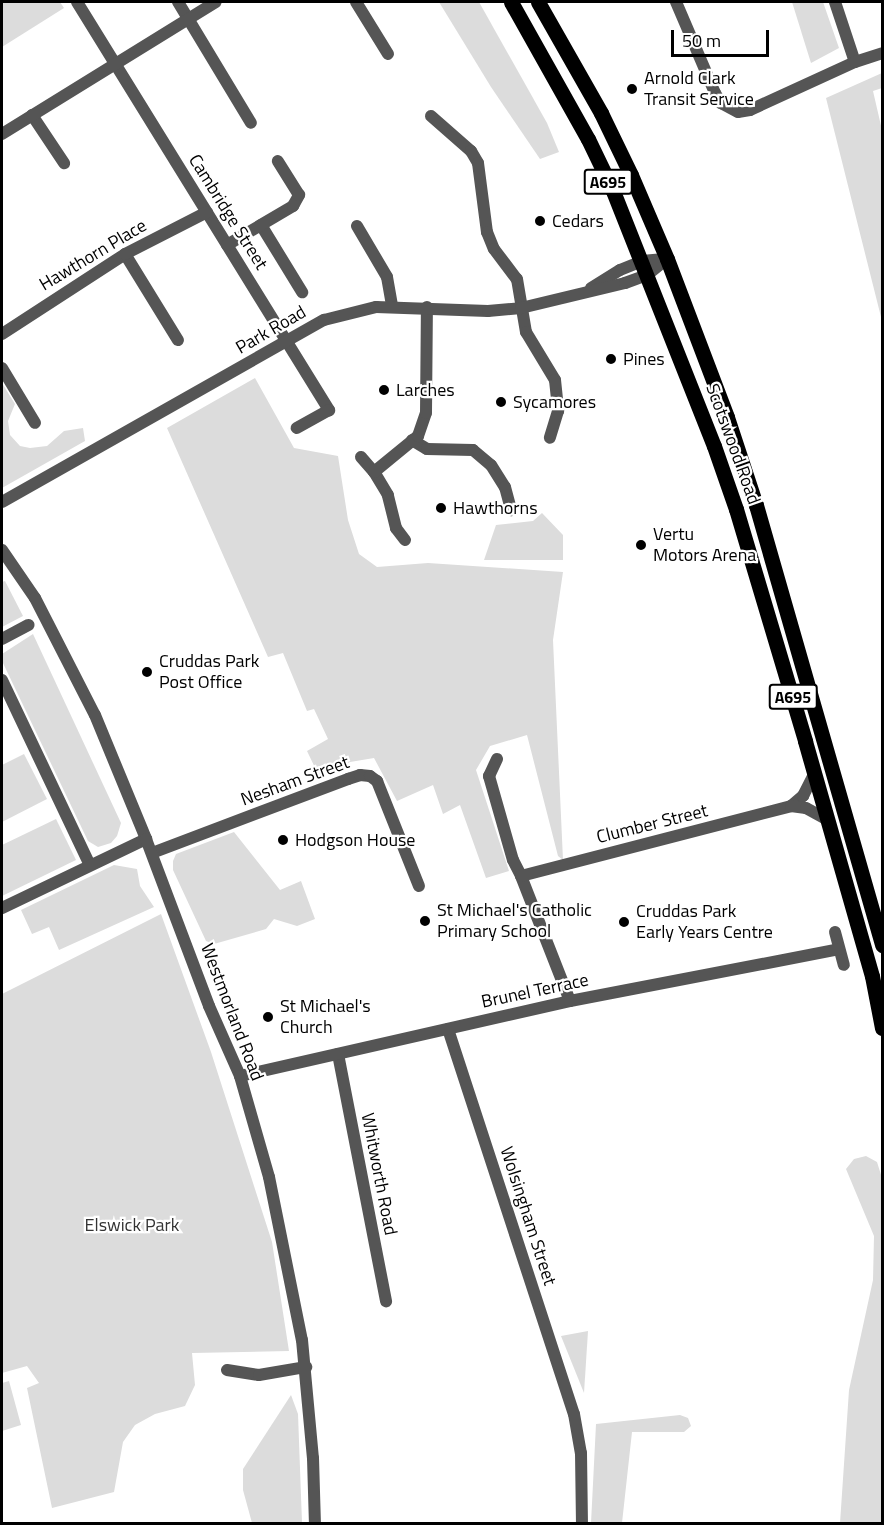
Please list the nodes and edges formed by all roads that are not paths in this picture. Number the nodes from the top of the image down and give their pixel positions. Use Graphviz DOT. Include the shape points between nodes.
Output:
graph roads {
  1 [pos="77,2"];
  2 [pos="178,2"];
  3 [pos="216,2"];
  4 [pos="356,2"];
  5 [pos="511,2"];
  6 [pos="538,2"];
  7 [pos="675,2"];
  8 [pos="835,2"];
  9 [pos="188,19"];
  10 [pos="882,53"];
  11 [pos="388,54"];
  12 [pos="855,62"];
  13 [pos="116,63"];
  14 [pos="32,115"];
  15 [pos="431,116"];
  16 [pos="251,123"];
  17 [pos="2,134"];
  18 [pos="278,161"];
  19 [pos="64,163"];
  20 [pos="207,212"];
  21 [pos="261,225"];
  22 [pos="357,226"];
  23 [pos="227,245"];
  24 [pos="125,254"];
  25 [pos="667,259"];
  26 [pos="644,268"];
  27 [pos="302,292"];
  28 [pos="392,306"];
  29 [pos="427,307"];
  30 [pos="522,308"];
  31 [pos="2,334"];
  32 [pos="178,340"];
  33 [pos="287,343"];
  34 [pos="2,368"];
  35 [pos="35,423"];
  36 [pos="297,428"];
  37 [pos="550,438"];
  38 [pos="412,440"];
  39 [pos="361,458"];
  40 [pos="374,472"];
  41 [pos="2,502"];
  42 [pos="511,510"];
  43 [pos="405,540"];
  44 [pos="2,550"];
  45 [pos="28,625"];
  46 [pos="2,639"];
  47 [pos="2,680"];
  48 [pos="496,759"];
  49 [pos="814,774"];
  50 [pos="791,806"];
  51 [pos="828,820"];
  52 [pos="146,839"];
  53 [pos="152,853"];
  54 [pos="90,865"];
  55 [pos="521,876"];
  56 [pos="419,886"];
  57 [pos="2,908"];
  58 [pos="835,932"];
  59 [pos="882,945"];
  60 [pos="840,949"];
  61 [pos="844,965"];
  62 [pos="570,1001"];
  63 [pos="882,1028"];
  64 [pos="448,1029"];
  65 [pos="338,1054"];
  66 [pos="240,1076"];
  67 [pos="386,1301"];
  68 [pos="306,1367"];
  69 [pos="227,1370"];
  70 [pos="315,1524"];
  71 [pos="582,1524"];
  1 -- 13 [label="street, Cambridge Street"];
  2 -- 9 [label="street"];
  3 -- 9 [label="street"];
  4 -- 11 [label="street"];
  5 -- 26 [label="main road, Scotswood Road / A695" via="588,139"];
  6 -- 25 [label="main road, Scotswood Road / A695" via="610,130"];
  7 -- 12 [label="street" via="715,93 729,109 750,110"];
  8 -- 12 [label="street"];
  9 -- 13 [label="street"];
  9 -- 16 [label="street"];
  10 -- 12 [label="street"];
  13 -- 14 [label="street"];
  13 -- 20 [label="street, Cambridge Street"];
  14 -- 17 [label="street"];
  14 -- 19 [label="street"];
  15 -- 30 [label="street" via="471,151 478,163 487,232 494,249 517,279"];
  18 -- 21 [label="street" via="299,195 293,206"];
  20 -- 23 [label="street, Cambridge Street"];
  20 -- 24 [label="street, Hawthorn Place"];
  21 -- 23 [label="street"];
  21 -- 27 [label="street"];
  22 -- 28 [label="street" via="387,277"];
  23 -- 33 [label="street, Cambridge Street"];
  24 -- 31 [label="street, Hawthorn Place"];
  24 -- 32 [label="street"];
  25 -- 26 [label="street"];
  25 -- 59 [label="main road, Scotswood Road / A695" via="753,493"];
  26 -- 30 [label="street, Park Road" via="614,286"];
  26 -- 49 [label="main road, Scotswood Road / A695" via="736,508"];
  28 -- 29 [label="street, Park Road"];
  28 -- 33 [label="street, Park Road" via="351,311 324,320"];
  29 -- 30 [label="street, Park Road"];
  29 -- 38 [label="street" via="426,414 418,436"];
  30 -- 37 [label="street" via="529,340 555,380 558,411"];
  33 -- 36 [label="street, Cambridge Street" via="328,410"];
  33 -- 41 [label="street, Park Road"];
  34 -- 35 [label="street"];
  38 -- 40 [label="street"];
  38 -- 42 [label="street" via="427,448 473,450 492,465 505,487"];
  39 -- 40 [label="street"];
  40 -- 43 [label="street" via="388,495 396,528"];
  44 -- 52 [label="street, Westmorland Road" via="35,598 94,715"];
  45 -- 46 [label="street"];
  47 -- 54 [label="street"];
  48 -- 55 [label="street" via="489,776"];
  49 -- 50 [label="street" via="803,796"];
  49 -- 51 [label="main road, Scotswood Road / A695"];
  50 -- 51 [label="street" via="806,808"];
  50 -- 55 [label="street, Clumber Street"];
  51 -- 63 [label="main road, Scotswood Road / A695" via="872,976"];
  52 -- 53 [label="street, Westmorland Road"];
  52 -- 54 [label="street"];
  53 -- 56 [label="street, Nesham Street" via="348,779 370,776 377,781"];
  53 -- 66 [label="street, Westmorland Road"];
  54 -- 57 [label="street"];
  55 -- 62 [label="street"];
  58 -- 60 [label="street"];
  60 -- 61 [label="street"];
  60 -- 62 [label="street, Brunel Terrace"];
  62 -- 64 [label="street, Brunel Terrace"];
  64 -- 65 [label="street, Brunel Terrace"];
  64 -- 71 [label="street, Wolsingham Street" via="574,1414 581,1453"];
  65 -- 66 [label="street, Brunel Terrace"];
  65 -- 67 [label="street, Whitworth Road"];
  66 -- 68 [label="street, Westmorland Road" via="269,1177"];
  68 -- 69 [label="street" via="259,1375"];
  68 -- 70 [label="street, Westmorland Road"];
}
